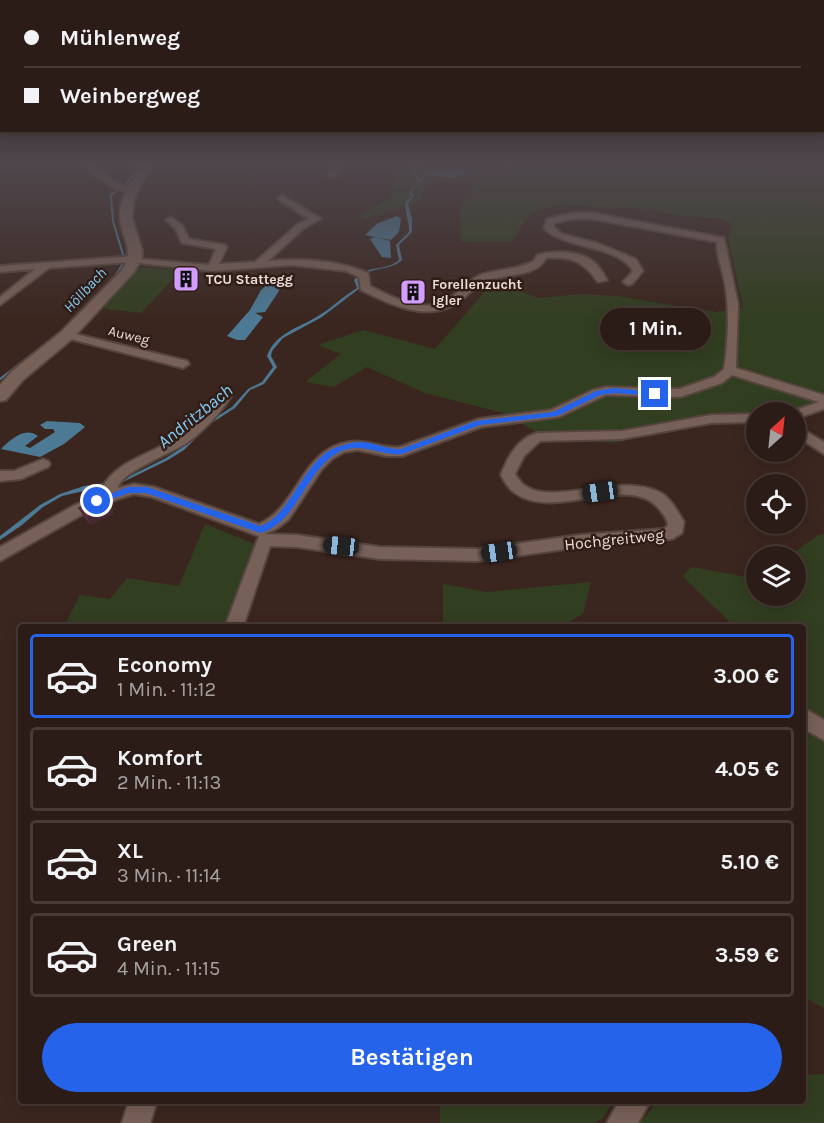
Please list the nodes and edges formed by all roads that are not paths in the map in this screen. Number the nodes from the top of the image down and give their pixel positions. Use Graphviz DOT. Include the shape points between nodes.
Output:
graph roads {
  1 [pos="127,215"];
  2 [pos="310,215"];
  3 [pos="171,220"];
  4 [pos="134,260"];
  5 [pos="47,265"];
  6 [pos="257,265"];
  7 [pos="212,268"];
  8 [pos="0,269"];
  9 [pos="602,280"];
  10 [pos="628,282"];
  11 [pos="0,302"];
  12 [pos="67,335"];
  13 [pos="183,364"];
  14 [pos="730,370"];
  15 [pos="227,394"];
  16 [pos="0,396"];
  17 [pos="823,401"];
  18 [pos="806,410"];
  19 [pos="746,418"];
  20 [pos="806,437"];
  21 [pos="824,449"];
  22 [pos="43,464"];
  23 [pos="0,476"];
  24 [pos="112,487"];
  25 [pos="262,535"];
  26 [pos="0,555"];
  27 [pos="235,624"];
  28 [pos="806,719"];
  29 [pos="824,731"];
  30 [pos="634,1104"];
  31 [pos="621,1123"];
  1 -- 4 [label="main road"];
  2 -- 6 [label="street" via="316,219 301,226"];
  3 -- 7 [label="street" via="185,242 222,247"];
  4 -- 5 [label="street"];
  4 -- 7 [label="street"];
  4 -- 12 [label="main road"];
  5 -- 8 [label="street"];
  5 -- 11 [label="street"];
  6 -- 7 [label="street"];
  6 -- 9 [label="street" via="292,262 348,268 361,273 365,288 376,295 421,308 446,306 482,278 532,267 543,256 578,259 590,264"];
  10 -- 14 [label="street" via="638,271 633,261 559,236 549,228 550,221 593,216 721,240 720,255 730,280 733,310"];
  12 -- 13 [label="street, Auweg"];
  12 -- 16 [label="main road" via="17,376"];
  14 -- 17 [label="street"];
  14 -- 25 [label="street" via="718,380 680,393 598,393 554,414 479,423 402,451 361,444 337,450 319,464"];
  15 -- 24 [label="street" via="181,440"];
  17 -- 18 [label="street"];
  19 -- 25 [label="street, Hochgreitweg" via="711,418 622,435 537,437 526,445 510,469 510,480 533,496 623,490 652,495 676,522 676,529 666,535 580,541 478,555 380,553"];
  20 -- 21 [label="street"];
  22 -- 23 [label="street" via="16,476"];
  24 -- 25 [label="street" via="147,490"];
  24 -- 26 [label="street"];
  25 -- 27 [label="street"];
  28 -- 29 [label="street"];
  30 -- 31 [label="street"];
}
